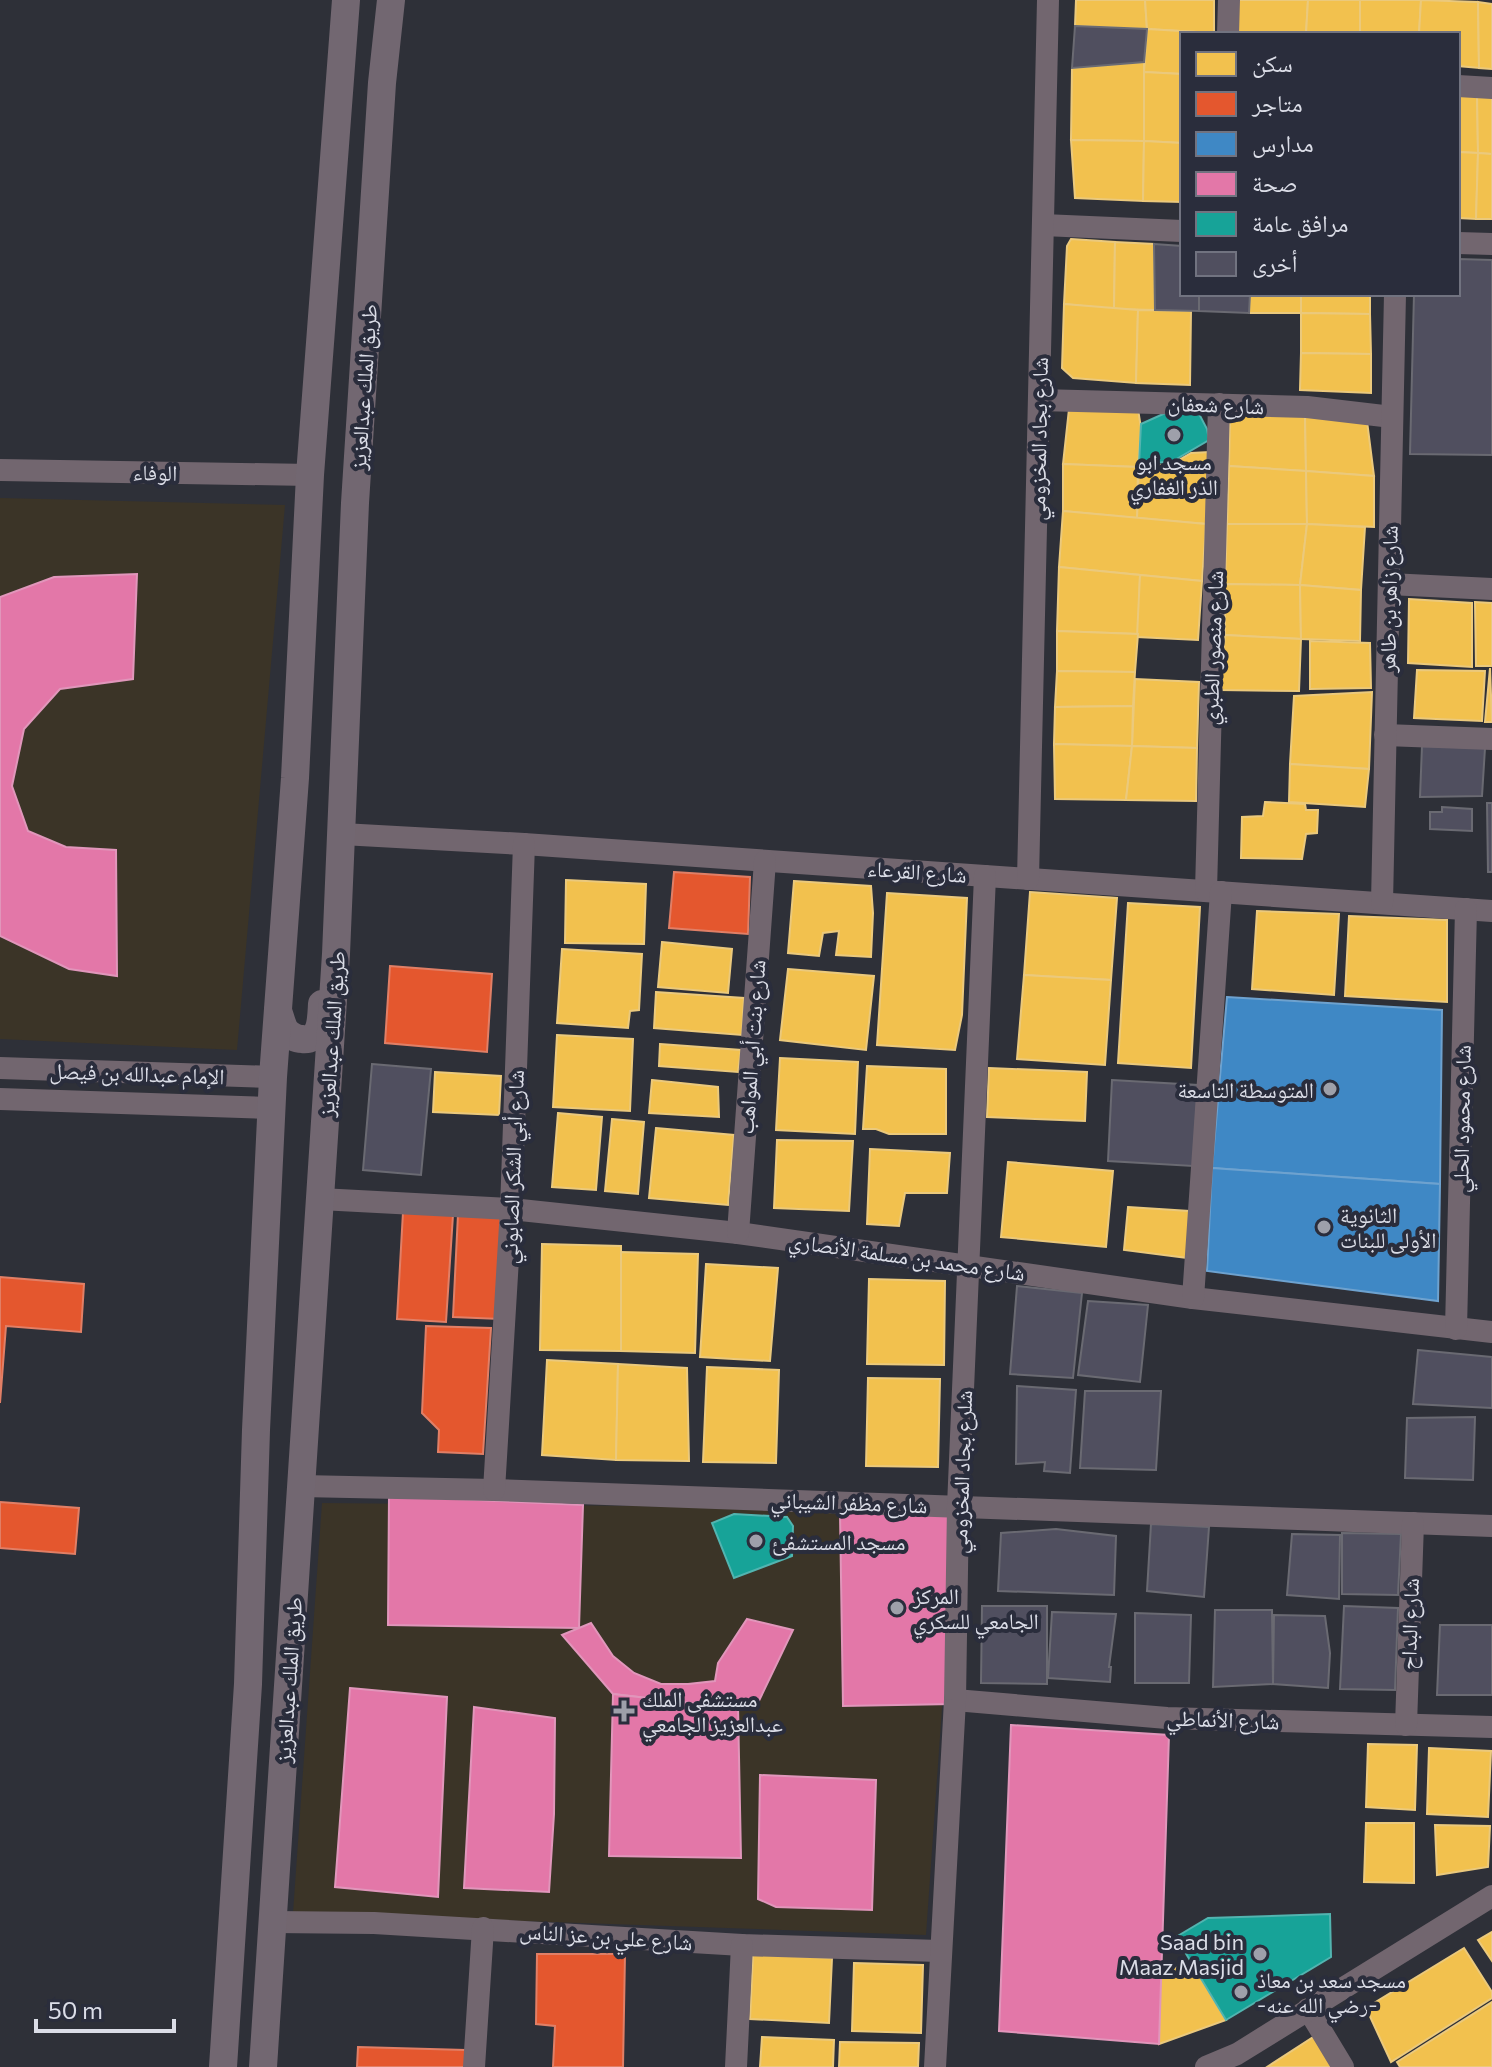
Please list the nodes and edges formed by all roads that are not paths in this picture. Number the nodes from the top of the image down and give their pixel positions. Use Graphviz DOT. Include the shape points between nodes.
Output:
graph roads {
  1 [pos="346,0"];
  2 [pos="391,0"];
  3 [pos="1048,0"];
  4 [pos="1229,0"];
  5 [pos="1228,32"];
  6 [pos="1460,86"];
  7 [pos="1492,88"];
  8 [pos="1043,225"];
  9 [pos="1180,231"];
  10 [pos="1460,243"];
  11 [pos="1492,244"];
  12 [pos="1395,296"];
  13 [pos="1039,400"];
  14 [pos="1219,404"];
  15 [pos="1392,417"];
  16 [pos="0,470"];
  17 [pos="310,475"];
  18 [pos="1389,584"];
  19 [pos="1492,589"];
  20 [pos="346,712"];
  21 [pos="1385,735"];
  22 [pos="1492,739"];
  23 [pos="342,834"];
  24 [pos="524,844"];
  25 [pos="765,861"];
  26 [pos="985,876"];
  27 [pos="1028,879"];
  28 [pos="1213,892"];
  29 [pos="1382,903"];
  30 [pos="1466,909"];
  31 [pos="1492,911"];
  32 [pos="278,1011"];
  33 [pos="0,1068"];
  34 [pos="273,1077"];
  35 [pos="0,1099"];
  36 [pos="272,1108"];
  37 [pos="320,1199"];
  38 [pos="511,1209"];
  39 [pos="738,1233"];
  40 [pos="969,1264"];
  41 [pos="1193,1298"];
  42 [pos="1456,1329"];
  43 [pos="1492,1332"];
  44 [pos="301,1486"];
  45 [pos="494,1490"];
  46 [pos="958,1506"];
  47 [pos="1413,1523"];
  48 [pos="1492,1526"];
  49 [pos="955,1700"];
  50 [pos="1406,1725"];
  51 [pos="1492,1727"];
  52 [pos="1492,1896"];
  53 [pos="273,1922"];
  54 [pos="483,1928"];
  55 [pos="742,1945"];
  56 [pos="939,1951"];
  57 [pos="1308,2009"];
  58 [pos="223,2067"];
  59 [pos="263,2067"];
  60 [pos="474,2067"];
  61 [pos="736,2067"];
  62 [pos="935,2067"];
  63 [pos="1206,2067"];
  64 [pos="1343,2067"];
  1 -- 17 [label="main road, طريق الملك عبدالعزيز"];
  2 -- 20 [label="main road, طريق الملك عبدالعزيز" via="355,503"];
  3 -- 8 [label="street, شارع بجاد المخزومي"];
  4 -- 5 [label="street"];
  6 -- 7 [label="street"];
  8 -- 9 [label="street"];
  8 -- 13 [label="street, شارع بجاد المخزومي"];
  10 -- 11 [label="street"];
  12 -- 15 [label="street, شارع زاهر بن طاهر"];
  13 -- 14 [label="street, شارع شعفان"];
  13 -- 27 [label="street, شارع بجاد المخزومي"];
  14 -- 15 [label="street, شارع شعفان"];
  14 -- 28 [label="street, شارع منصور الطبري"];
  15 -- 18 [label="street, شارع زاهر بن طاهر"];
  16 -- 17 [label="street, الوفاء"];
  17 -- 32 [label="main road, طريق الملك عبدالعزيز"];
  18 -- 19 [label="street"];
  18 -- 21 [label="street, شارع زاهر بن طاهر"];
  20 -- 23 [label="main road, طريق الملك عبدالعزيز"];
  20 -- 32 [label="main road" via="333,794 317,1034 296,1039 285,1030"];
  21 -- 22 [label="street"];
  21 -- 29 [label="street, شارع زاهر بن طاهر"];
  23 -- 24 [label="street, شارع القرعاء"];
  23 -- 37 [label="main road, طريق الملك عبدالعزيز"];
  24 -- 25 [label="street, شارع القرعاء"];
  24 -- 38 [label="street, شارع أبي الشكر الصابوني"];
  25 -- 26 [label="street, شارع القرعاء"];
  25 -- 39 [label="street, شارع بنت أبي المواهب"];
  26 -- 27 [label="street, شارع القرعاء"];
  26 -- 40 [label="street, شلرع بجاد المخزومي"];
  27 -- 28 [label="street, شارع القرعاء"];
  28 -- 29 [label="street, شارع القرعاء"];
  28 -- 41 [label="street, شارع منصور الطبري"];
  29 -- 30 [label="street, شارع القرعاء"];
  30 -- 31 [label="street, شارع القرعاء"];
  30 -- 42 [label="street, شارع محمود الحلي"];
  32 -- 34 [label="main road, طريق الملك عبدالعزيز"];
  33 -- 34 [label="street, الإمام عبدالله بن فيصل"];
  34 -- 36 [label="main road, طريق الملك عبدالعزيز"];
  35 -- 36 [label="street, الإمام عبدالله بن فيصل"];
  36 -- 58 [label="main road, طريق الملك عبدالعزيز" via="247,1694"];
  37 -- 38 [label="street, شارع محمد بن مسلمة الأنصاري"];
  37 -- 44 [label="main road, طريق الملك عبدالعزيز"];
  38 -- 39 [label="street, شارع محمد بن مسلمة الأنصاري"];
  38 -- 45 [label="street, شارع أبي الشكر الصابوني"];
  39 -- 40 [label="street, شارع محمد بن مسلمة الأنصاري"];
  40 -- 41 [label="street, شارع محمد بن مسلمة الأنصاري"];
  40 -- 46 [label="street, شلرع بجاد المخزومي"];
  41 -- 42 [label="street, شارع محمد بن مسلمة الأنصاري"];
  42 -- 43 [label="street, شارع محمد بن مسلمة الأنصاري"];
  44 -- 45 [label="street, شارع مظفر الشيباني"];
  44 -- 53 [label="main road, طريق الملك عبدالعزيز"];
  45 -- 46 [label="street, شارع مظفر الشيباني"];
  46 -- 47 [label="street, شارع مظفر الشيباني"];
  46 -- 49 [label="street, شلرع بجاد المخزومي"];
  47 -- 48 [label="street, شارع مظفر الشيباني"];
  47 -- 50 [label="street, شارع البداح"];
  49 -- 50 [label="street, شارع الأنماطي" via="1167,1718"];
  49 -- 56 [label="street, شلرع بجاد المخزومي"];
  50 -- 51 [label="street, شارع الأنماطي"];
  52 -- 57 [label="street"];
  53 -- 54 [label="street, شارع علي بن عز الناس"];
  53 -- 59 [label="main road, طريق الملك عبدالعزيز"];
  54 -- 55 [label="street, شارع علي بن عز الناس"];
  54 -- 60 [label="street"];
  55 -- 56 [label="street, شارع علي بن عز الناس"];
  55 -- 61 [label="street"];
  56 -- 62 [label="street, شلرع بجاد المخزومي"];
  57 -- 63 [label="street" via="1237,2054"];
  57 -- 64 [label="street"];
}
